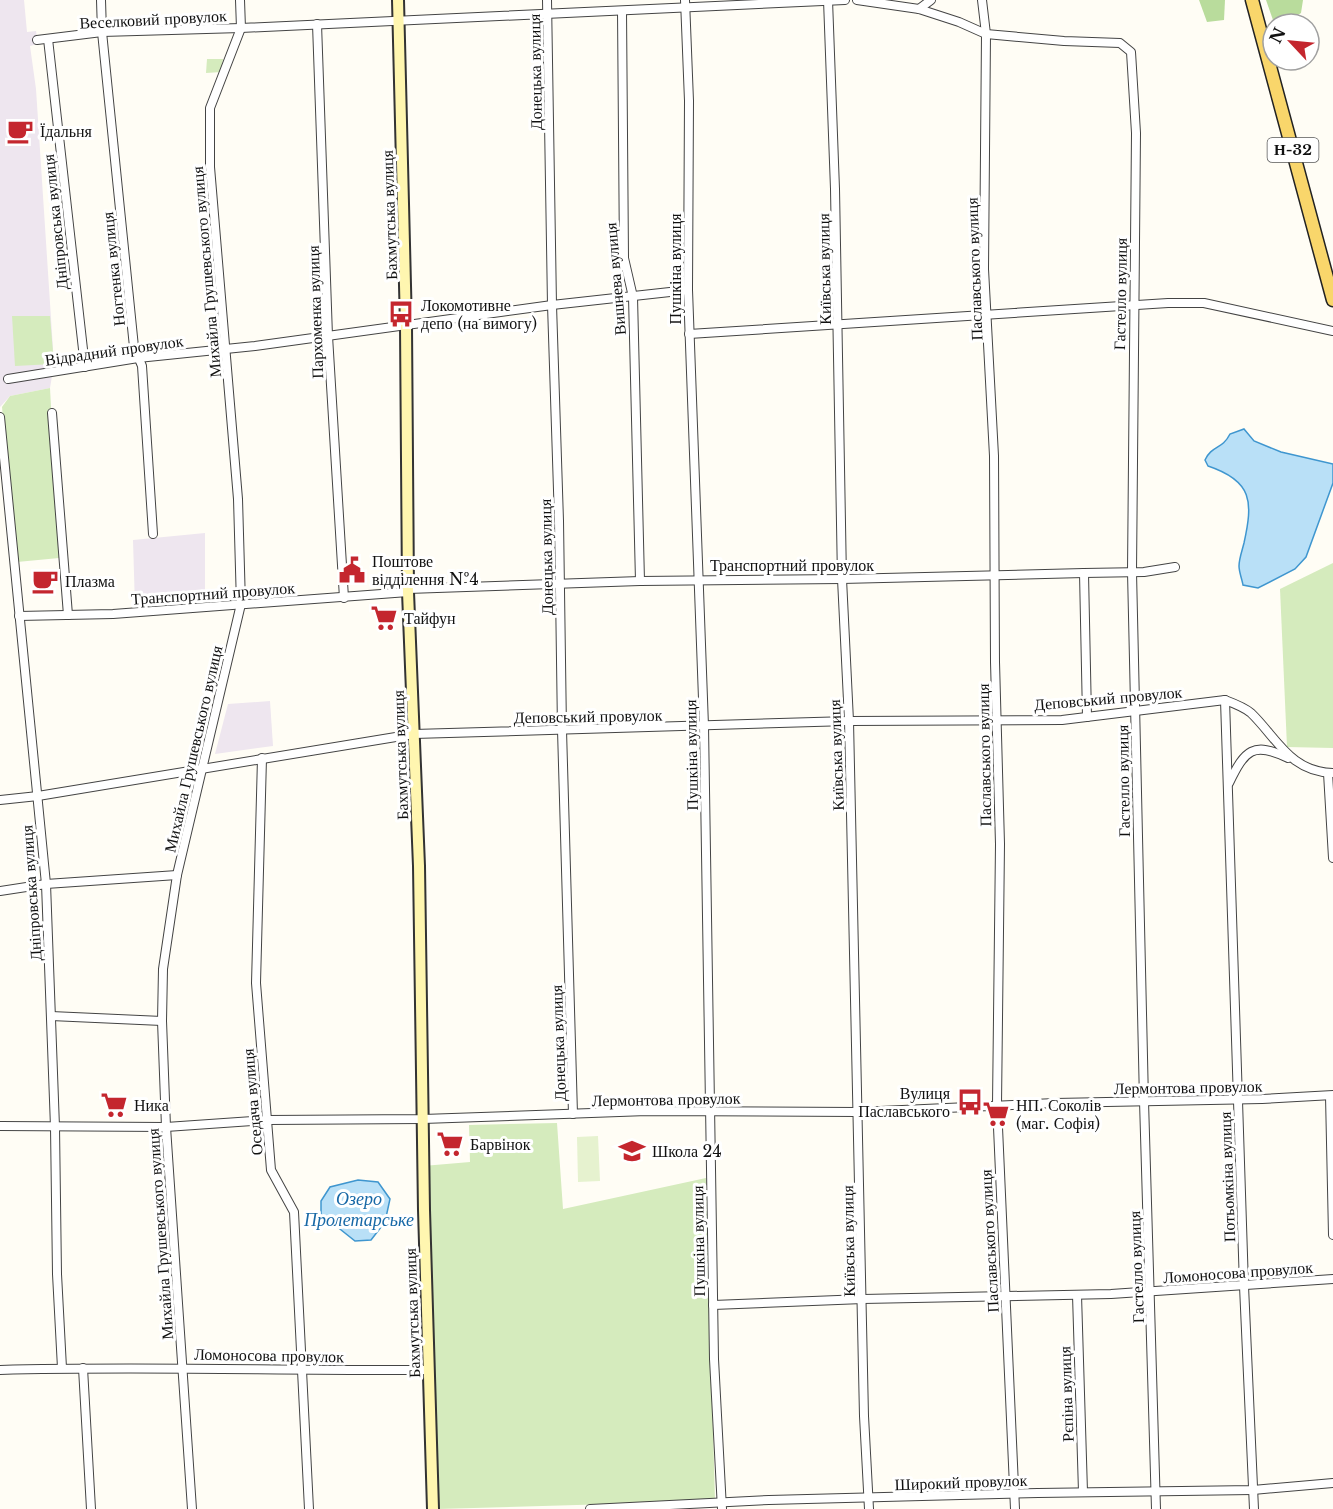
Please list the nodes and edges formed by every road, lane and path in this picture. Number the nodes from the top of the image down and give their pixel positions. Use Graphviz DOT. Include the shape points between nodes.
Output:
graph roads {
  1 [pos="101,0"];
  2 [pos="240,0"];
  3 [pos="398,0"];
  4 [pos="548,0"];
  5 [pos="845,0"];
  6 [pos="858,0"];
  7 [pos="931,0"];
  8 [pos="982,0"];
  9 [pos="1252,0"];
  10 [pos="828,1"];
  11 [pos="685,4"];
  12 [pos="919,9"];
  13 [pos="622,11"];
  14 [pos="548,14"];
  15 [pos="398,20"];
  16 [pos="318,24"];
  17 [pos="241,28"];
  18 [pos="102,32"];
  19 [pos="986,34"];
  20 [pos="48,39"];
  21 [pos="37,40"];
  22 [pos="688,290"];
  23 [pos="633,297"];
  24 [pos="1333,300"];
  25 [pos="552,305"];
  26 [pos="1133,305"];
  27 [pos="988,314"];
  28 [pos="839,324"];
  29 [pos="406,326"];
  30 [pos="1333,331"];
  31 [pos="689,334"];
  32 [pos="328,336"];
  33 [pos="226,349"];
  34 [pos="138,358"];
  35 [pos="85,367"];
  36 [pos="8,379"];
  37 [pos="52,413"];
  38 [pos="0,417"];
  39 [pos="153,534"];
  40 [pos="1175,567"];
  41 [pos="1132,572"];
  42 [pos="1084,573"];
  43 [pos="995,576"];
  44 [pos="699,579"];
  45 [pos="842,579"];
  46 [pos="640,580"];
  47 [pos="560,584"];
  48 [pos="408,590"];
  49 [pos="344,598"];
  50 [pos="241,604"];
  51 [pos="68,615"];
  52 [pos="19,616"];
  53 [pos="1225,700"];
  54 [pos="1135,711"];
  55 [pos="1087,717"];
  56 [pos="997,720"];
  57 [pos="849,721"];
  58 [pos="704,726"];
  59 [pos="562,730"];
  60 [pos="414,734"];
  61 [pos="262,759"];
  62 [pos="1293,761"];
  63 [pos="202,768"];
  64 [pos="1331,773"];
  65 [pos="1228,784"];
  66 [pos="38,796"];
  67 [pos="0,800"];
  68 [pos="1333,858"];
  69 [pos="177,875"];
  70 [pos="46,884"];
  71 [pos="0,891"];
  72 [pos="51,1016"];
  73 [pos="162,1021"];
  74 [pos="1331,1096"];
  75 [pos="1238,1099"];
  76 [pos="1144,1101"];
  77 [pos="997,1105"];
  78 [pos="709,1112"];
  79 [pos="858,1112"];
  80 [pos="573,1114"];
  81 [pos="423,1119"];
  82 [pos="268,1120"];
  83 [pos="0,1126"];
  84 [pos="55,1127"];
  85 [pos="166,1127"];
  86 [pos="1333,1235"];
  87 [pos="1333,1280"];
  88 [pos="1244,1286"];
  89 [pos="1150,1291"];
  90 [pos="1077,1295"];
  91 [pos="1005,1296"];
  92 [pos="863,1299"];
  93 [pos="712,1305"];
  94 [pos="182,1367"];
  95 [pos="62,1368"];
  96 [pos="84,1368"];
  97 [pos="0,1370"];
  98 [pos="303,1370"];
  99 [pos="429,1371"];
  100 [pos="1333,1482"];
  101 [pos="1254,1490"];
  102 [pos="1083,1492"];
  103 [pos="1156,1492"];
  104 [pos="1014,1494"];
  105 [pos="868,1498"];
  106 [pos="722,1506"];
  107 [pos="91,1509"];
  108 [pos="192,1509"];
  109 [pos="309,1509"];
  110 [pos="433,1509"];
  111 [pos="590,1509"];
  112 [pos="869,1509"];
  113 [pos="1015,1509"];
  114 [pos="1156,1509"];
  115 [pos="1254,1509"];
  1 -- 18 [label="street, Ногтенка вулиця"];
  2 -- 17 [label="street, Михайла Грушевського вулиця"];
  3 -- 15 [label="street, Бахмутська вулиця"];
  4 -- 14 [label="street, Донецька вулиця"];
  5 -- 10 [label="street, Веселковий провулок"];
  6 -- 12 [label="street"];
  7 -- 12 [label="street"];
  8 -- 19 [label="street, Паславського вулиця"];
  9 -- 24 [label="main road, Н-32"];
  10 -- 11 [label="street, Веселковий провулок"];
  10 -- 28 [label="street, Київська вулиця"];
  11 -- 13 [label="street, Веселковий провулок"];
  11 -- 22 [label="street, Пушкіна вулиця"];
  12 -- 19 [label="street"];
  13 -- 14 [label="street, Веселковий провулок"];
  13 -- 23 [label="street, Вишнева вулиця" via="624,258"];
  14 -- 15 [label="street, Веселковий провулок"];
  14 -- 25 [label="street, Донецька вулиця"];
  15 -- 16 [label="street, Веселковий провулок"];
  15 -- 29 [label="street, Бахмутська вулиця"];
  16 -- 17 [label="street, Веселковий провулок"];
  16 -- 32 [label="street, Пархоменка вулиця"];
  17 -- 18 [label="street, Веселковий провулок"];
  17 -- 33 [label="street, Михайла Грушевського вулиця" via="210,108 210,167"];
  18 -- 20 [label="street, Веселковий провулок"];
  18 -- 34 [label="street, Ногтенка вулиця"];
  19 -- 26 [label="street, Гастелло вулиця" via="1120,43 1131,52 1136,125"];
  19 -- 27 [label="street, Паславського вулиця" via="984,269"];
  20 -- 21 [label="street, Веселковий провулок"];
  20 -- 35 [label="street, Дніпровська вулиця"];
  22 -- 23 [label="street, Відрадний провулок"];
  22 -- 31 [label="street, Пушкіна вулиця"];
  23 -- 25 [label="street, Відрадний провулок"];
  23 -- 46 [label="street, Вишнева вулиця"];
  25 -- 29 [label="street, Відрадний провулок"];
  25 -- 47 [label="street, Донецька вулиця"];
  26 -- 27 [label="street"];
  26 -- 30 [label="street" via="1204,303"];
  26 -- 41 [label="street, Гастелло вулиця"];
  27 -- 28 [label="street"];
  27 -- 43 [label="street, Паславського вулиця"];
  28 -- 31 [label="street"];
  28 -- 45 [label="street, Київська вулиця"];
  29 -- 32 [label="street, Відрадний провулок"];
  29 -- 48 [label="street, Бахмутська вулиця"];
  31 -- 44 [label="street, Пушкіна вулиця"];
  32 -- 33 [label="street, Відрадний провулок"];
  32 -- 49 [label="street, Пархоменка вулиця"];
  33 -- 34 [label="street, Відрадний провулок"];
  33 -- 50 [label="street, Михайла Грушевського вулиця" via="238,499"];
  34 -- 35 [label="street, Відрадний провулок"];
  34 -- 39 [label="street, Ногтенка вулиця" via="142,366"];
  35 -- 36 [label="street, Відрадний провулок"];
  37 -- 51 [label="street"];
  38 -- 52 [label="street, Дніпровська вулиця"];
  40 -- 41 [label="street, Транспортний провулок"];
  41 -- 42 [label="street, Транспортний провулок"];
  41 -- 54 [label="street, Гастелло вулиця"];
  42 -- 43 [label="street, Транспортний провулок"];
  42 -- 55 [label="street"];
  43 -- 45 [label="street, Транспортний провулок"];
  43 -- 56 [label="street, Паславського вулиця"];
  44 -- 45 [label="street, Транспортний провулок"];
  44 -- 46 [label="street, Транспортний провулок"];
  44 -- 58 [label="street, Пушкіна вулиця"];
  45 -- 57 [label="street, Київська вулиця"];
  46 -- 47 [label="street, Транспортний провулок"];
  47 -- 48 [label="street, Транспортний провулок"];
  47 -- 59 [label="street, Донецька вулиця"];
  48 -- 49 [label="street, Транспортний провулок"];
  48 -- 60 [label="street, Бахмутська вулиця"];
  49 -- 50 [label="street, Транспортний провулок"];
  50 -- 51 [label="street, Транспортний провулок"];
  50 -- 63 [label="street, Михайла Грушевського вулиця"];
  51 -- 52 [label="street, Транспортний провулок"];
  52 -- 66 [label="street, Дніпровська вулиця"];
  53 -- 54 [label="street, Деповський провулок"];
  53 -- 62 [label="street" via="1249,711"];
  53 -- 65 [label="street, Потьомкіна вулиця"];
  54 -- 55 [label="street, Деповський провулок"];
  54 -- 76 [label="street, Гастелло вулиця"];
  55 -- 56 [label="street, Деповський провулок"];
  56 -- 57 [label="street, Деповський провулок"];
  56 -- 77 [label="street, Паславського вулиця"];
  57 -- 58 [label="street, Деповський провулок"];
  57 -- 79 [label="street, Київська вулиця"];
  58 -- 59 [label="street, Деповський провулок"];
  58 -- 78 [label="street, Пушкіна вулиця"];
  59 -- 60 [label="street, Деповський провулок"];
  59 -- 80 [label="street, Донецька вулиця"];
  60 -- 61 [label="street, Деповський провулок"];
  60 -- 81 [label="street, Бахмутська вулиця"];
  61 -- 63 [label="street, Деповський провулок"];
  61 -- 82 [label="street, Оседача вулиця" via="256,983"];
  62 -- 64 [label="street"];
  62 -- 65 [label="street" via="1270,750 1254,750 1239,761"];
  63 -- 66 [label="street, Деповський провулок"];
  63 -- 69 [label="street, Михайла Грушевського вулиця"];
  64 -- 68 [label="street"];
  65 -- 75 [label="street, Потьомкіна вулиця"];
  66 -- 67 [label="street, Деповський провулок"];
  66 -- 70 [label="street, Дніпровська вулиця"];
  69 -- 70 [label="street"];
  69 -- 73 [label="street, Михайла Грушевського вулиця" via="163,969"];
  70 -- 71 [label="street"];
  70 -- 72 [label="street, Дніпровська вулиця"];
  72 -- 73 [label="street"];
  72 -- 84 [label="street, Дніпровська вулиця"];
  73 -- 85 [label="street, Михайла Грушевського вулиця"];
  74 -- 75 [label="street, Лермонтова провулок"];
  74 -- 86 [label="street"];
  75 -- 76 [label="street, Лермонтова провулок"];
  75 -- 88 [label="street, Потьомкіна вулиця"];
  76 -- 77 [label="street, Лермонтова провулок"];
  76 -- 89 [label="street, Гастелло вулиця"];
  77 -- 79 [label="street, Лермонтова провулок"];
  77 -- 91 [label="street, Паславського вулиця"];
  78 -- 79 [label="street, Лермонтова провулок"];
  78 -- 80 [label="street, Лермонтова провулок"];
  78 -- 93 [label="street, Пушкіна вулиця"];
  79 -- 92 [label="street, Київська вулиця"];
  80 -- 81 [label="street, Лермонтова провулок"];
  81 -- 82 [label="street, Лермонтова провулок"];
  81 -- 99 [label="street, Бахмутська вулиця"];
  82 -- 85 [label="street, Лермонтова провулок"];
  82 -- 98 [label="street, Оседача вулиця" via="271,1170 294,1212"];
  83 -- 84 [label="street, Лермонтова провулок"];
  84 -- 85 [label="street, Лермонтова провулок"];
  84 -- 95 [label="street, Дніпровська вулиця"];
  85 -- 94 [label="street, Михайла Грушевського вулиця"];
  87 -- 88 [label="street, Ломоносова провулок"];
  88 -- 89 [label="street, Ломоносова провулок"];
  88 -- 101 [label="street, Потьомкіна вулиця"];
  89 -- 90 [label="street, Ломоносова провулок"];
  89 -- 103 [label="street, Гастелло вулиця"];
  90 -- 91 [label="street, Ломоносова провулок"];
  90 -- 102 [label="street, Рєпіна вулиця"];
  91 -- 92 [label="street, Ломоносова провулок"];
  91 -- 104 [label="street, Паславського вулиця"];
  92 -- 93 [label="street, Ломоносова провулок"];
  92 -- 105 [label="street, Київська вулиця"];
  93 -- 106 [label="street, Пушкіна вулиця"];
  94 -- 96 [label="street, Ломоносова провулок"];
  94 -- 98 [label="street, Ломоносова провулок"];
  94 -- 108 [label="street, Михайла Грушевського вулиця"];
  95 -- 96 [label="street, Ломоносова провулок"];
  95 -- 97 [label="street, Ломоносова провулок"];
  96 -- 107 [label="street"];
  98 -- 99 [label="street, Ломоносова провулок"];
  98 -- 109 [label="street, Оседача вулиця"];
  99 -- 110 [label="street, Бахмутська вулиця"];
  100 -- 101 [label="street, Широкий провулок"];
  101 -- 103 [label="street, Широкий провулок"];
  101 -- 115 [label="street, Потьомкіна вулиця"];
  102 -- 103 [label="street, Широкий провулок"];
  102 -- 104 [label="street, Широкий провулок"];
  103 -- 114 [label="street, Гастелло вулиця"];
  104 -- 105 [label="street, Широкий провулок"];
  104 -- 113 [label="street, Паславського вулиця"];
  105 -- 106 [label="street, Широкий провулок"];
  105 -- 112 [label="street, Київська вулиця"];
  106 -- 111 [label="street, Широкий провулок"];
}
